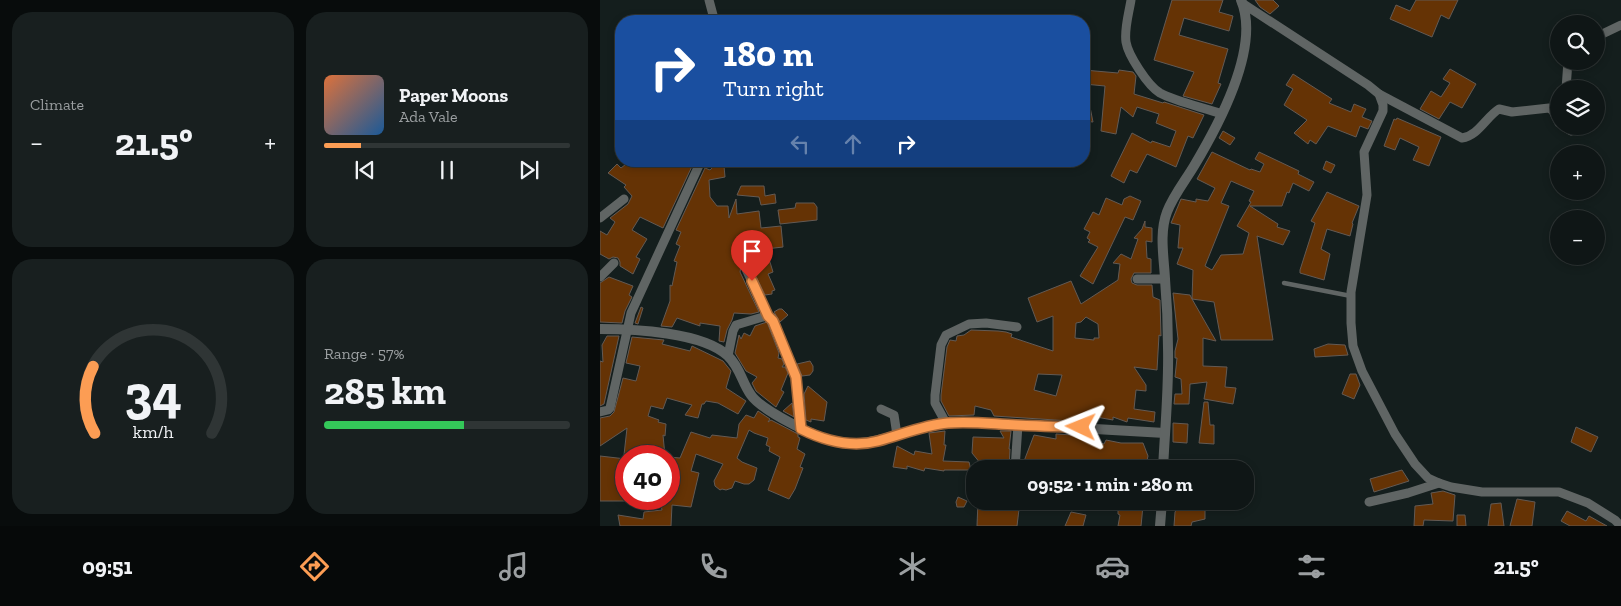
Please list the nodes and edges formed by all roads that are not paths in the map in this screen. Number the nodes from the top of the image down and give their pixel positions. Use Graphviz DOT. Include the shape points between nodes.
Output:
graph roads {
  1 [pos="709,0"];
  2 [pos="1131,0"];
  3 [pos="1242,1"];
  4 [pos="713,15"];
  5 [pos="1621,25"];
  6 [pos="1605,32"];
  7 [pos="1378,94"];
  8 [pos="1550,109"];
  9 [pos="1222,114"];
  10 [pos="698,167"];
  11 [pos="624,199"];
  12 [pos="600,218"];
  13 [pos="614,263"];
  14 [pos="746,268"];
  15 [pos="600,277"];
  16 [pos="1137,279"];
  17 [pos="1165,279"];
  18 [pos="1284,283"];
  19 [pos="1350,296"];
  20 [pos="768,316"];
  21 [pos="1017,327"];
  22 [pos="600,329"];
  23 [pos="628,329"];
  24 [pos="728,356"];
  25 [pos="881,409"];
  26 [pos="600,412"];
  27 [pos="946,423"];
  28 [pos="1018,425"];
  29 [pos="801,429"];
  30 [pos="1165,433"];
  31 [pos="897,435"];
  32 [pos="1016,460"];
  33 [pos="1164,460"];
  34 [pos="1439,483"];
  35 [pos="1369,502"];
  36 [pos="1161,510"];
  37 [pos="1160,526"];
  38 [pos="1621,526"];
  1 -- 4 [label="street"];
  2 -- 9 [label="street" via="1126,41 1151,85 1166,95"];
  3 -- 7 [label="street"];
  3 -- 9 [label="street" via="1246,18 1243,53"];
  5 -- 6 [label="street"];
  7 -- 8 [label="street" via="1464,138 1499,110"];
  7 -- 19 [label="street" via="1383,111 1364,152 1367,195"];
  9 -- 17 [label="street" via="1167,212 1162,243"];
  10 -- 23 [label="street" via="632,310"];
  11 -- 12 [label="street"];
  13 -- 15 [label="street"];
  14 -- 20 [label="street"];
  16 -- 17 [label="street"];
  17 -- 30 [label="street" via="1168,348"];
  18 -- 19 [label="lane"];
  19 -- 34 [label="street" via="1353,346 1362,371 1415,464 1428,478"];
  20 -- 24 [label="street" via="736,325"];
  20 -- 29 [label="street" via="796,377"];
  21 -- 27 [label="street" via="969,324 946,335 941,345 935,396 935,403"];
  22 -- 23 [label="street"];
  23 -- 24 [label="street" via="692,340"];
  23 -- 26 [label="street" via="610,408"];
  24 -- 29 [label="street" via="751,396"];
  25 -- 31 [label="street" via="894,415"];
  27 -- 28 [label="street"];
  27 -- 31 [label="street"];
  28 -- 30 [label="street"];
  28 -- 32 [label="street"];
  29 -- 31 [label="street" via="819,438 858,444"];
  30 -- 33 [label="street"];
  34 -- 35 [label="street"];
  34 -- 38 [label="street" via="1482,492 1559,492 1588,502"];
  36 -- 37 [label="street"];
}
